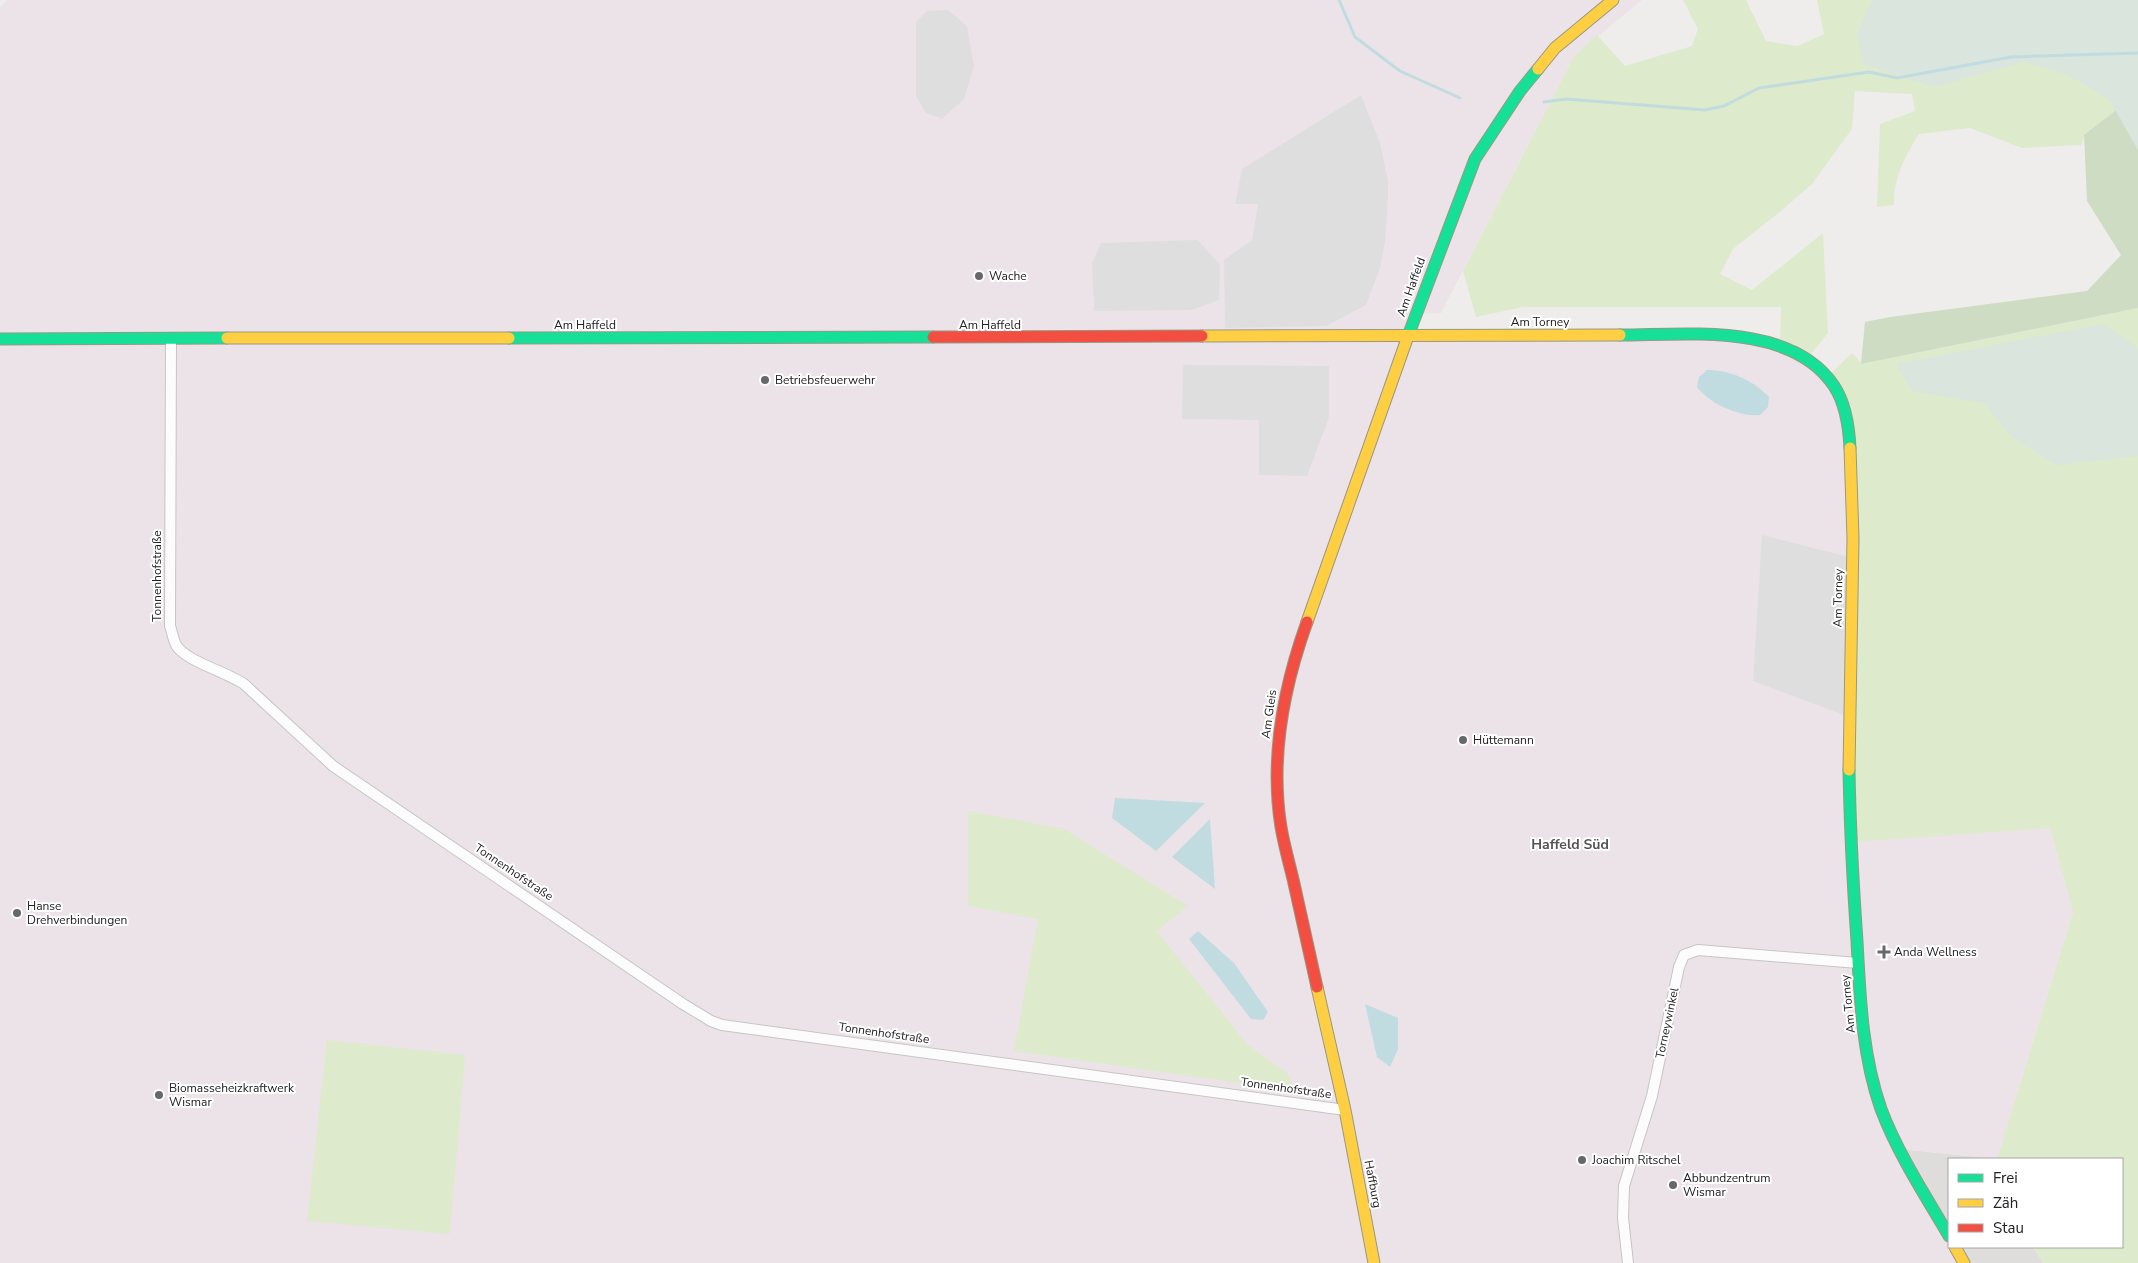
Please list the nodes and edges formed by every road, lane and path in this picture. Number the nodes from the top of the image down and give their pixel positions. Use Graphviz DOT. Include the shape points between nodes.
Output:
graph roads {
  1 [pos="1612,0"];
  2 [pos="1408,336"];
  3 [pos="0,339"];
  4 [pos="171,340"];
  5 [pos="1858,963"];
  6 [pos="1345,1110"];
  7 [pos="1948,1234"];
  8 [pos="1956,1248"];
  9 [pos="1374,1263"];
  10 [pos="1628,1263"];
  11 [pos="1964,1263"];
  1 -- 2 [label="street, Am Haffeld" via="1555,48 1520,90 1476,159"];
  2 -- 4 [label="street, Am Haffeld"];
  2 -- 5 [label="street, Am Torney" via="1729,335 1780,347 1807,360 1828,376 1842,402 1850,440 1853,514 1849,757"];
  2 -- 6 [label="street, Am Gleis" via="1298,647 1280,725 1278,789 1281,827"];
  3 -- 4 [label="street"];
  4 -- 6 [label="street, Tonnenhofstraße" via="170,626 176,645 189,657 244,684 333,766 689,1008 722,1025"];
  5 -- 7 [label="street, Am Torney" via="1866,1042 1880,1107"];
  5 -- 10 [label="street, Torneywinkel" via="1698,950 1684,955 1652,1096 1624,1186 1623,1218"];
  6 -- 9 [label="street, Haffburg"];
  8 -- 11 [label="street"];
}
